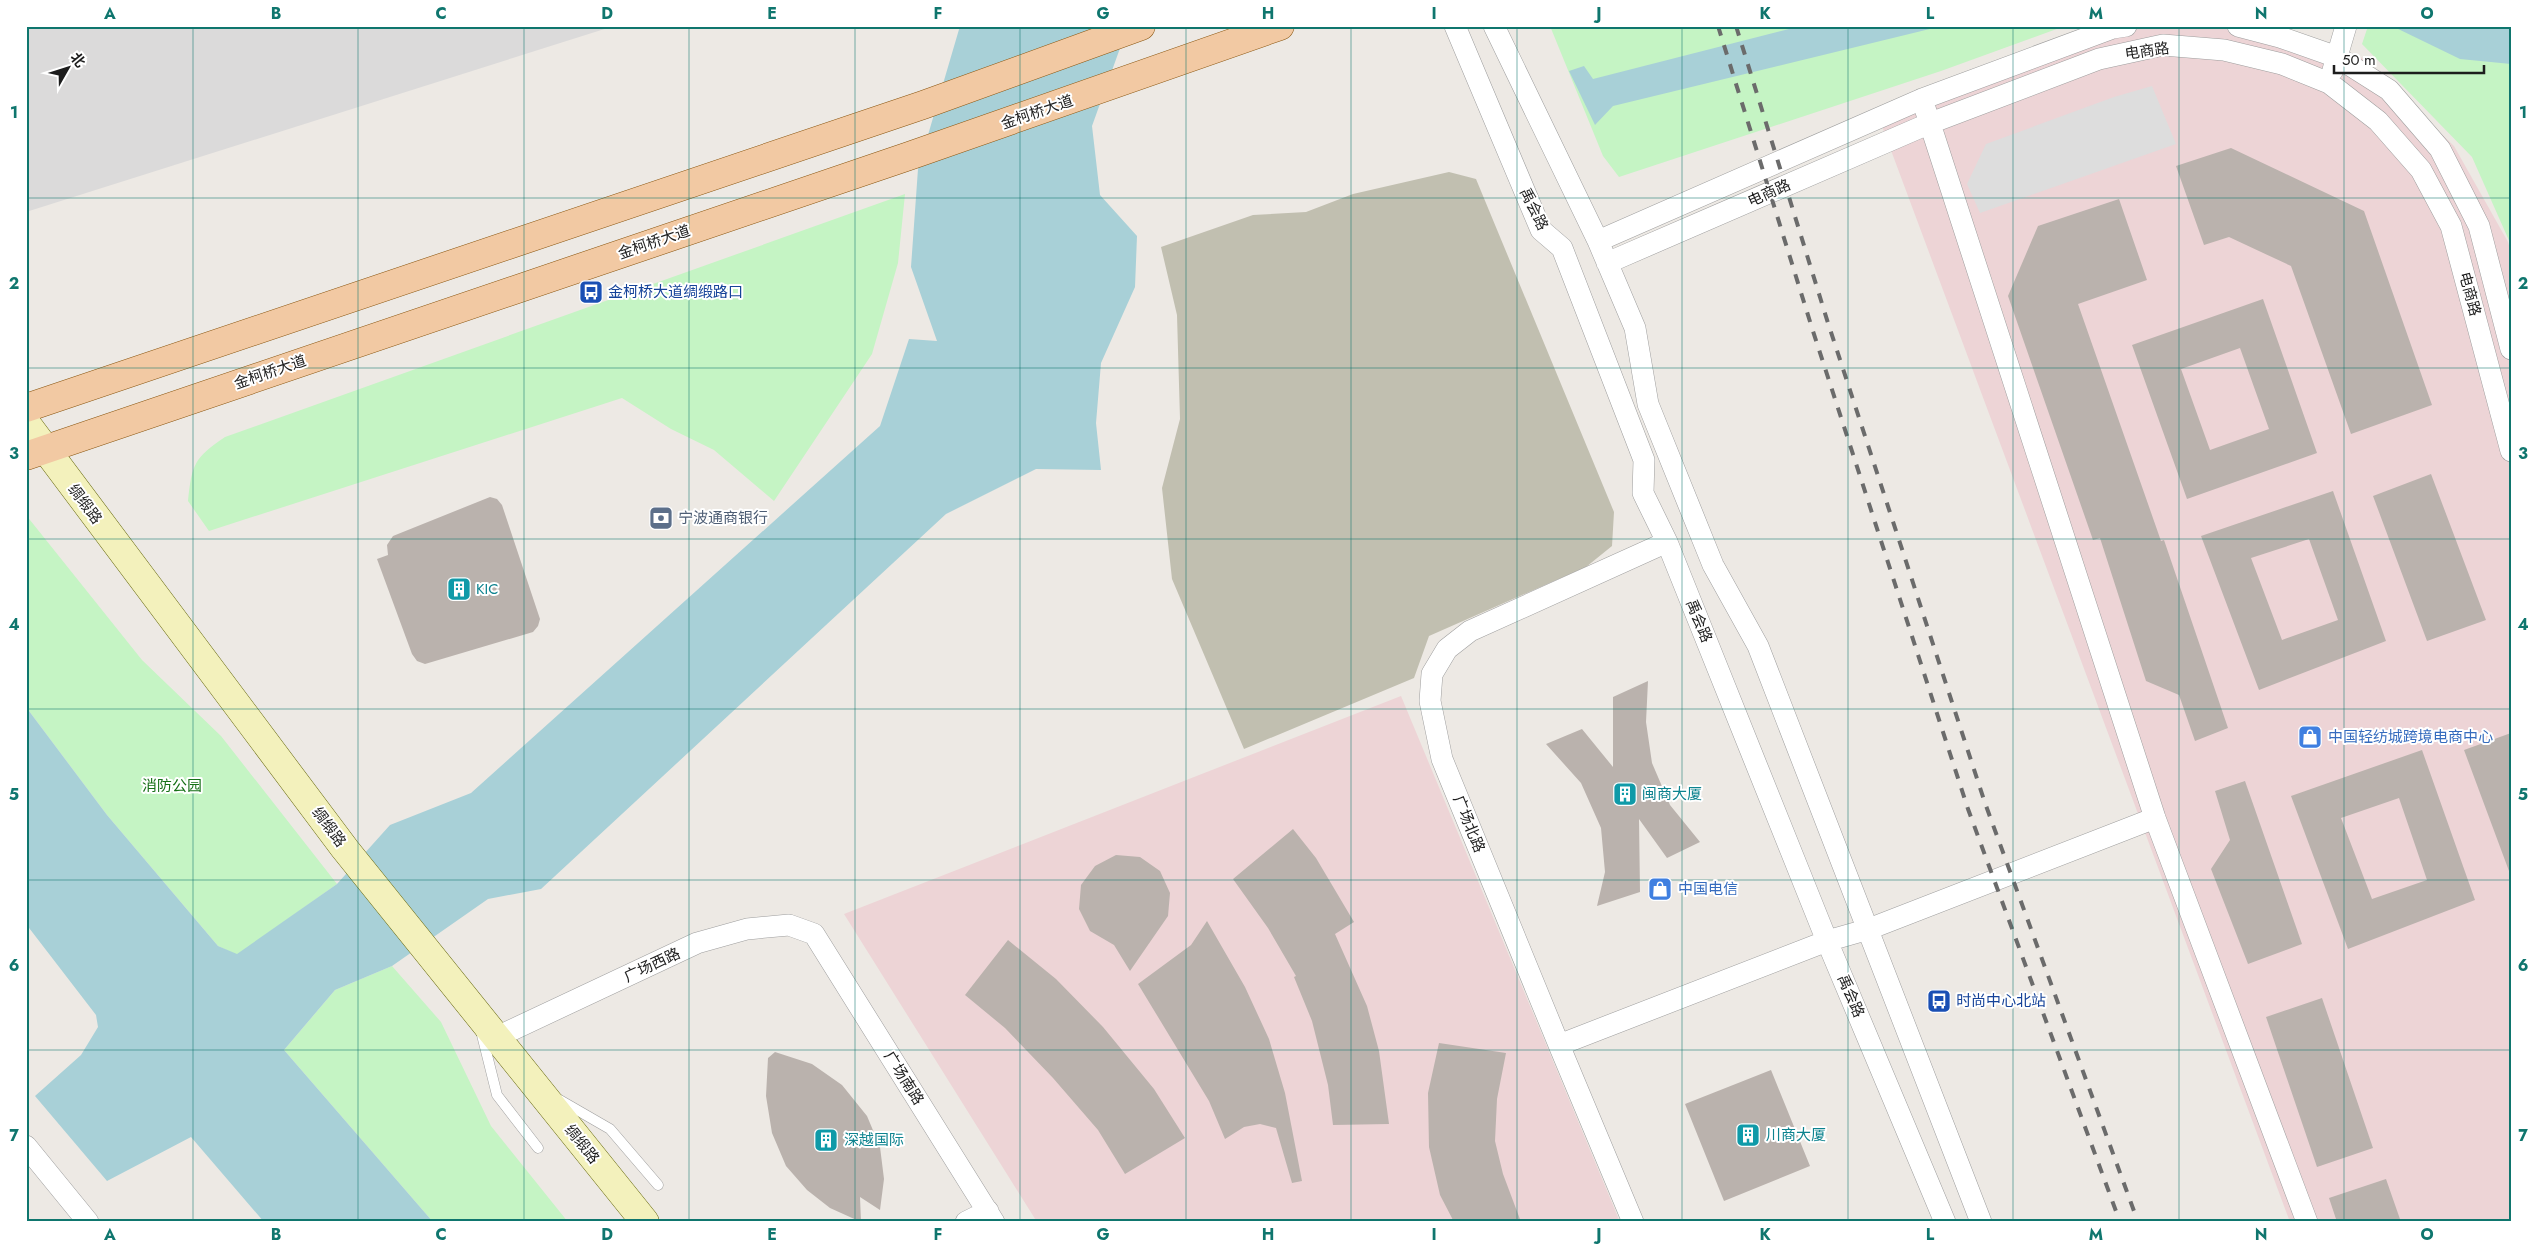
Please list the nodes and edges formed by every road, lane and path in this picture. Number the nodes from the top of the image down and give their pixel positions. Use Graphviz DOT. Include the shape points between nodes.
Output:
graph roads {
  1 [pos="1141,26"];
  2 [pos="1280,26"];
  3 [pos="1455,26"];
  4 [pos="1494,26"];
  5 [pos="2126,26"];
  6 [pos="2238,26"];
  7 [pos="2346,27"];
  8 [pos="2337,57"];
  9 [pos="2329,83"];
  10 [pos="1922,100"];
  11 [pos="1928,124"];
  12 [pos="1598,241"];
  13 [pos="1607,263"];
  14 [pos="2511,349"];
  15 [pos="26,408"];
  16 [pos="26,423"];
  17 [pos="2511,451"];
  18 [pos="35,452"];
  19 [pos="1667,542"];
  20 [pos="2155,818"];
  21 [pos="1868,929"];
  22 [pos="814,934"];
  23 [pos="1827,941"];
  24 [pos="476,1011"];
  25 [pos="497,1037"];
  26 [pos="1559,1045"];
  27 [pos="536,1087"];
  28 [pos="26,1146"];
  29 [pos="538,1148"];
  30 [pos="658,1184"];
  31 [pos="991,1217"];
  32 [pos="88,1222"];
  33 [pos="644,1222"];
  34 [pos="966,1222"];
  35 [pos="1634,1222"];
  36 [pos="1945,1222"];
  37 [pos="1981,1222"];
  38 [pos="2307,1222"];
  1 -- 15 [label="main road" via="923,105"];
  2 -- 18 [label="main road, 金柯桥大道" via="909,156"];
  3 -- 19 [label="street, 禹会路" via="1541,230 1562,248 1644,460 1643,493"];
  4 -- 12 [label="street"];
  5 -- 10 [label="street, 电商路" via="2113,28"];
  6 -- 8 [label="street, 电商路"];
  7 -- 8 [label="street"];
  8 -- 9 [label="street"];
  8 -- 14 [label="street, 电商路" via="2389,90 2440,149 2478,226"];
  9 -- 11 [label="street, 电商路" via="2282,64 2224,50 2163,45 2100,59"];
  9 -- 17 [label="street, 电商路" via="2378,121 2421,170 2451,226"];
  10 -- 11 [label="street"];
  10 -- 12 [label="street, 电商路"];
  11 -- 13 [label="street, 电商路"];
  11 -- 20 [label="street"];
  12 -- 13 [label="street"];
  13 -- 21 [label="street" via="1635,328 1648,404 1713,565 1758,646"];
  16 -- 18 [label="street, 绸缎路"];
  18 -- 24 [label="street, 绸缎路" via="345,849"];
  19 -- 23 [label="street, 禹会路"];
  19 -- 26 [label="street, 广场北路" via="1470,631 1447,650 1432,674 1430,701 1442,759"];
  20 -- 21 [label="street"];
  20 -- 38 [label="street"];
  21 -- 23 [label="street"];
  21 -- 37 [label="street"];
  22 -- 25 [label="street, 广场西路" via="789,925 747,929 697,943"];
  22 -- 31 [label="street, 广场南路"];
  23 -- 26 [label="street"];
  23 -- 36 [label="street, 禹会路"];
  24 -- 25 [label="street, 绸缎路"];
  24 -- 29 [label="lane" via="498,1095"];
  25 -- 27 [label="street, 绸缎路"];
  26 -- 35 [label="street, 广场北路"];
  27 -- 30 [label="lane" via="610,1129"];
  27 -- 33 [label="street, 绸缎路"];
  28 -- 32 [label="street"];
  31 -- 34 [label="street"];
}
